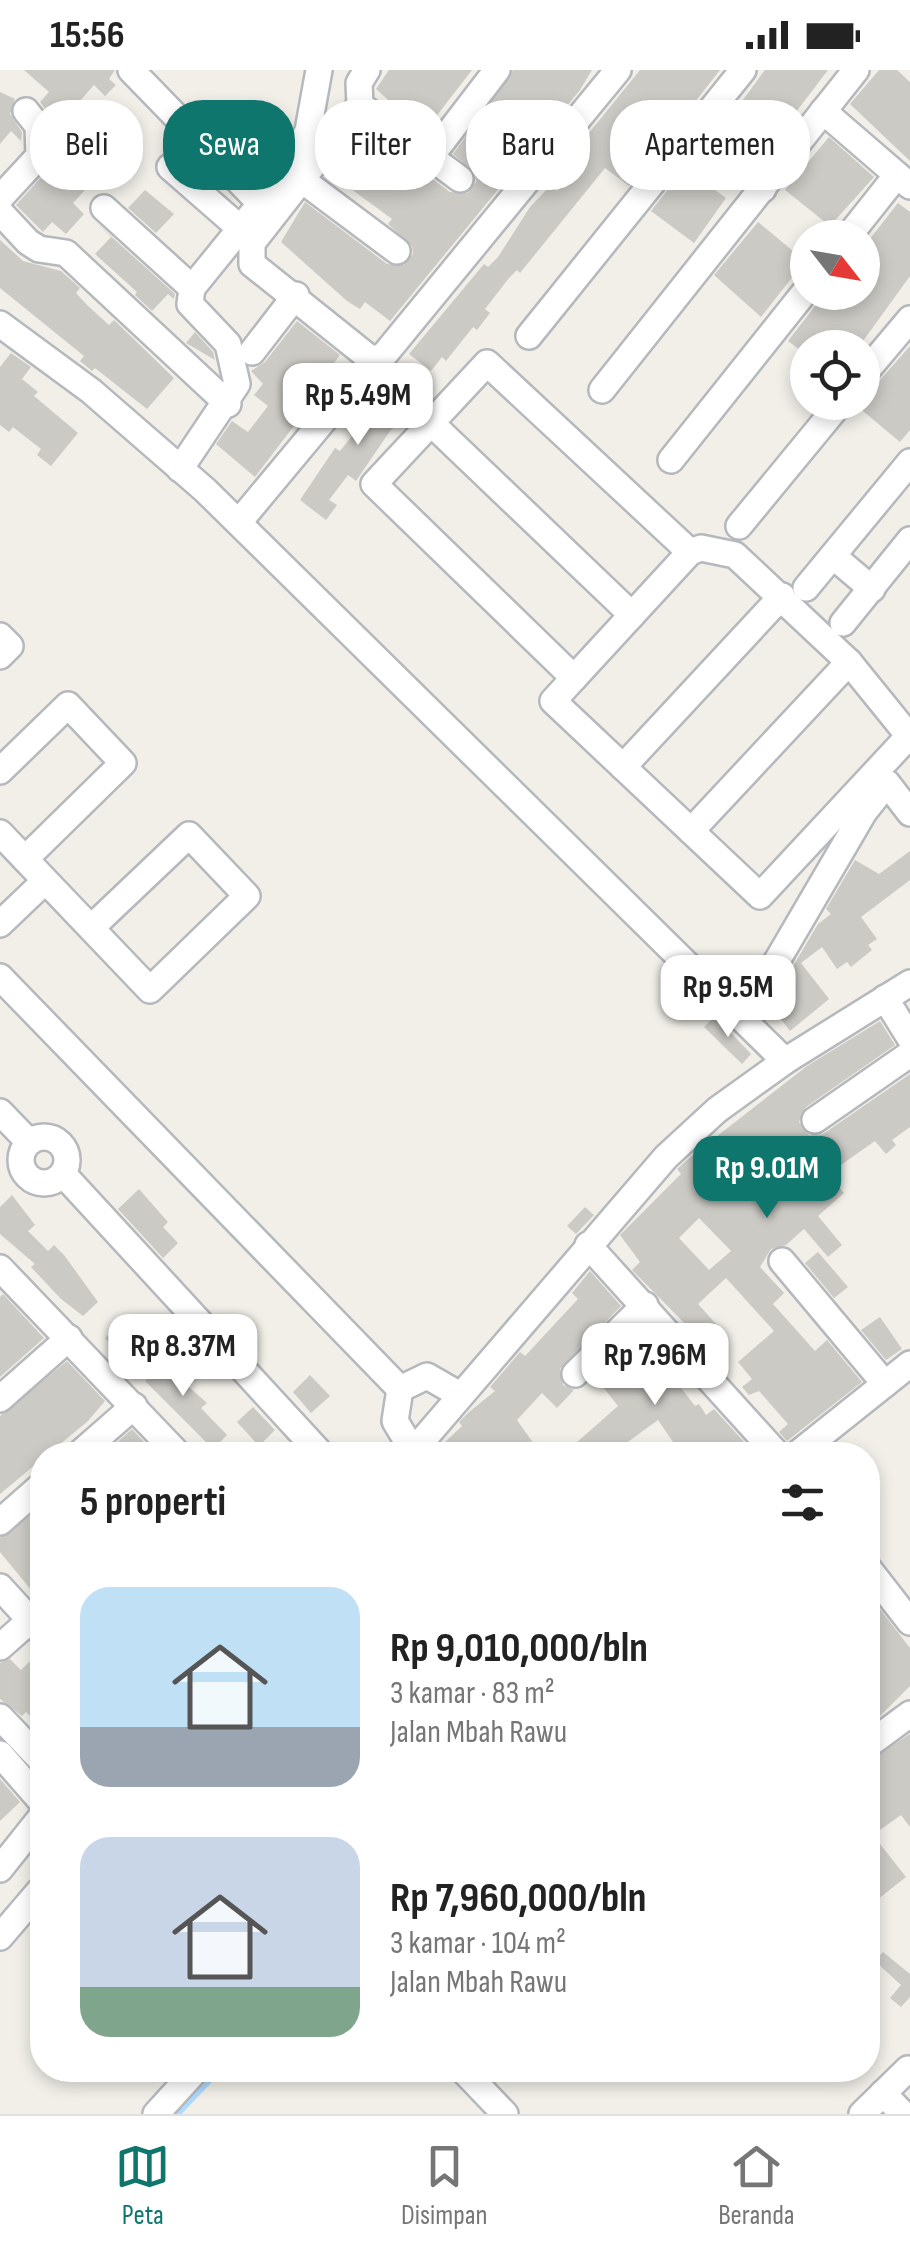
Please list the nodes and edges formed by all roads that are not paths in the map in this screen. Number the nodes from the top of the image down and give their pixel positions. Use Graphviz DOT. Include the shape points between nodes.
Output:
graph roads {
  1 [pos="131,70"];
  2 [pos="319,70"];
  3 [pos="367,70"];
  4 [pos="497,70"];
  5 [pos="618,70"];
  6 [pos="743,70"];
  7 [pos="856,70"];
  8 [pos="360,100"];
  9 [pos="718,100"];
  10 [pos="26,111"];
  11 [pos="822,112"];
  12 [pos="810,127"];
  13 [pos="446,135"];
  14 [pos="315,163"];
  15 [pos="446,168"];
  16 [pos="460,179"];
  17 [pos="302,180"];
  18 [pos="904,181"];
  19 [pos="196,190"];
  20 [pos="646,190"];
  21 [pos="761,190"];
  22 [pos="0,198"];
  23 [pos="262,206"];
  24 [pos="104,208"];
  25 [pos="0,212"];
  26 [pos="865,220"];
  27 [pos="242,230"];
  28 [pos="397,251"];
  29 [pos="192,288"];
  30 [pos="296,295"];
  31 [pos="790,310"];
  32 [pos="910,318"];
  33 [pos="0,324"];
  34 [pos="529,336"];
  35 [pos="252,352"];
  36 [pos="880,354"];
  37 [pos="380,361"];
  38 [pos="602,390"];
  39 [pos="228,404"];
  40 [pos="826,420"];
  41 [pos="431,423"];
  42 [pos="670,460"];
  43 [pos="910,462"];
  44 [pos="180,469"];
  45 [pos="242,525"];
  46 [pos="739,526"];
  47 [pos="910,540"];
  48 [pos="690,552"];
  49 [pos="833,556"];
  50 [pos="872,589"];
  51 [pos="794,592"];
  52 [pos="632,615"];
  53 [pos="844,623"];
  54 [pos="0,636"];
  55 [pos="0,656"];
  56 [pos="849,662"];
  57 [pos="574,678"];
  58 [pos="910,737"];
  59 [pos="623,766"];
  60 [pos="0,770"];
  61 [pos="910,813"];
  62 [pos="690,831"];
  63 [pos="0,833"];
  64 [pos="24,859"];
  65 [pos="45,880"];
  66 [pos="0,924"];
  67 [pos="91,928"];
  68 [pos="0,977"];
  69 [pos="910,983"];
  70 [pos="885,998"];
  71 [pos="743,1020"];
  72 [pos="910,1038"];
  73 [pos="910,1054"];
  74 [pos="785,1061"];
  75 [pos="0,1112"];
  76 [pos="814,1120"];
  77 [pos="588,1245"];
  78 [pos="782,1261"];
  79 [pos="2,1275"];
  80 [pos="645,1305"];
  81 [pos="69,1338"];
  82 [pos="910,1364"];
  83 [pos="575,1374"];
  84 [pos="882,1380"];
  85 [pos="400,1389"];
  86 [pos="460,1395"];
  87 [pos="0,1399"];
  88 [pos="134,1406"];
  89 [pos="93,1442"];
  90 [pos="168,1442"];
  91 [pos="310,1442"];
  92 [pos="406,1442"];
  93 [pos="420,1442"];
  94 [pos="766,1442"];
  95 [pos="811,1442"];
  96 [pos="30,1496"];
  97 [pos="0,1522"];
  98 [pos="880,1583"];
  99 [pos="22,1612"];
  100 [pos="910,1622"];
  101 [pos="0,1646"];
  102 [pos="910,1714"];
  103 [pos="0,1717"];
  104 [pos="880,1735"];
  105 [pos="30,1748"];
  106 [pos="0,1754"];
  107 [pos="30,1788"];
  108 [pos="30,1831"];
  109 [pos="0,1870"];
  110 [pos="30,1902"];
  111 [pos="0,1937"];
  112 [pos="908,2068"];
  113 [pos="189,2082"];
  114 [pos="474,2082"];
  115 [pos="883,2093"];
  116 [pos="174,2106"];
  117 [pos="505,2114"];
  118 [pos="862,2114"];
  119 [pos="903,2114"];
  1 -- 23 [label="street"];
  2 -- 23 [label="street" via="308,130"];
  3 -- 8 [label="street"];
  4 -- 13 [label="street"];
  5 -- 37 [label="street"];
  6 -- 9 [label="street"];
  7 -- 11 [label="street"];
  10 -- 22 [label="street" via="38,126 40,156"];
  11 -- 12 [label="street"];
  11 -- 18 [label="street"];
  14 -- 17 [label="street"];
  15 -- 16 [label="street"];
  17 -- 28 [label="street"];
  17 -- 30 [label="street" via="252,242 250,256"];
  18 -- 26 [label="street"];
  19 -- 27 [label="street"];
  20 -- 34 [label="street"];
  21 -- 38 [label="street"];
  23 -- 27 [label="street"];
  24 -- 29 [label="street"];
  25 -- 39 [label="street" via="28,242 66,253"];
  27 -- 29 [label="street"];
  29 -- 39 [label="street" via="190,304 220,332 235,361 237,384"];
  30 -- 35 [label="street"];
  30 -- 37 [label="street"];
  31 -- 42 [label="street"];
  32 -- 36 [label="street"];
  33 -- 44 [label="street" via="91,390"];
  37 -- 45 [label="street"];
  39 -- 44 [label="street"];
  40 -- 46 [label="street"];
  41 -- 48 [label="street" via="487,363"];
  41 -- 52 [label="street"];
  41 -- 57 [label="street" via="374,484"];
  43 -- 49 [label="street"];
  44 -- 45 [label="street"];
  45 -- 71 [label="street"];
  47 -- 50 [label="street"];
  48 -- 51 [label="street" via="735,556"];
  48 -- 52 [label="street"];
  49 -- 50 [label="street"];
  49 -- 51 [label="street"];
  50 -- 53 [label="street"];
  51 -- 56 [label="street"];
  51 -- 59 [label="street"];
  52 -- 57 [label="street"];
  54 -- 55 [label="street" via="10,646"];
  56 -- 58 [label="street"];
  56 -- 62 [label="street"];
  57 -- 59 [label="street" via="553,701"];
  58 -- 62 [label="street" via="760,896"];
  59 -- 62 [label="street"];
  60 -- 64 [label="street" via="68,705 124,763"];
  61 -- 71 [label="street" via="887,783"];
  63 -- 64 [label="street"];
  64 -- 65 [label="street"];
  65 -- 66 [label="street"];
  65 -- 67 [label="street"];
  67 -- 67 [label="street" via="150,990 247,896 189,835"];
  68 -- 85 [label="street"];
  69 -- 70 [label="street"];
  70 -- 72 [label="street"];
  70 -- 74 [label="street"];
  71 -- 74 [label="street"];
  73 -- 76 [label="street"];
  74 -- 77 [label="street" via="666,1157"];
  75 -- 91 [label="street" via="28,1142 20,1162 32,1181 43,1184 63,1174"];
  77 -- 80 [label="street"];
  77 -- 86 [label="street"];
  78 -- 84 [label="street"];
  79 -- 81 [label="street"];
  80 -- 83 [label="street"];
  80 -- 94 [label="street"];
  81 -- 87 [label="street"];
  81 -- 88 [label="street"];
  82 -- 84 [label="street"];
  84 -- 95 [label="street"];
  85 -- 86 [label="street" via="427,1376"];
  85 -- 92 [label="street" via="395,1421"];
  86 -- 93 [label="street"];
  88 -- 89 [label="street"];
  88 -- 90 [label="street"];
  96 -- 97 [label="street"];
  98 -- 100 [label="street"];
  99 -- 101 [label="street"];
  102 -- 104 [label="street"];
  103 -- 105 [label="street"];
  106 -- 107 [label="street"];
  108 -- 109 [label="street"];
  110 -- 111 [label="street"];
  112 -- 115 [label="street"];
  113 -- 116 [label="street"];
  114 -- 117 [label="street"];
  115 -- 118 [label="street"];
  115 -- 119 [label="street"];
}
